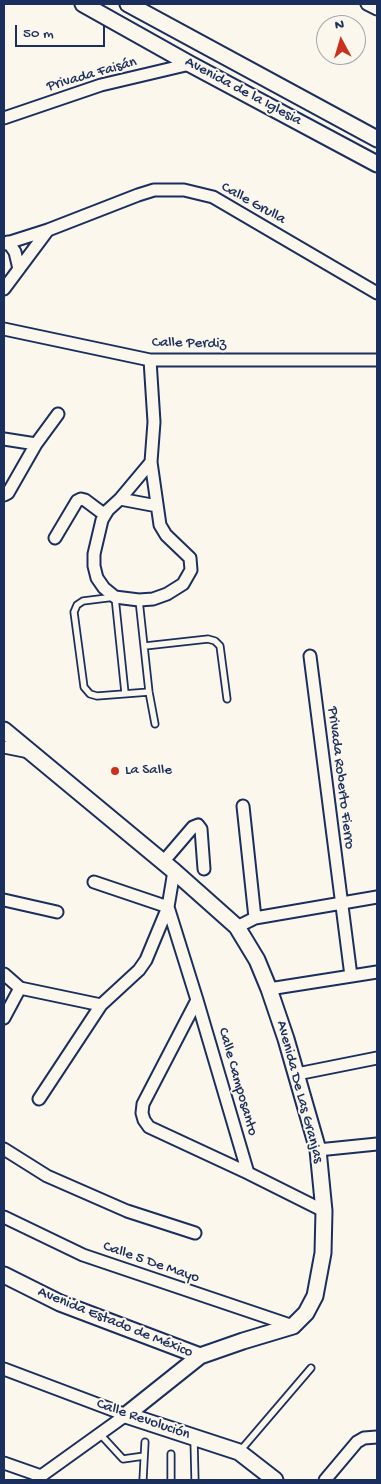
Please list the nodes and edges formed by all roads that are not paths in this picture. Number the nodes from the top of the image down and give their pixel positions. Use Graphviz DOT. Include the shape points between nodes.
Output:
graph roads {
  1 [pos="83,4"];
  2 [pos="128,4"];
  3 [pos="367,4"];
  4 [pos="377,9"];
  5 [pos="190,64"];
  6 [pos="4,118"];
  7 [pos="377,139"];
  8 [pos="377,164"];
  9 [pos="48,230"];
  10 [pos="6,243"];
  11 [pos="19,268"];
  12 [pos="4,289"];
  13 [pos="377,292"];
  14 [pos="4,329"];
  15 [pos="150,360"];
  16 [pos="377,360"];
  17 [pos="58,414"];
  18 [pos="4,438"];
  19 [pos="36,444"];
  20 [pos="151,462"];
  21 [pos="4,495"];
  22 [pos="120,500"];
  23 [pos="157,506"];
  24 [pos="105,515"];
  25 [pos="55,538"];
  26 [pos="115,597"];
  27 [pos="139,600"];
  28 [pos="145,646"];
  29 [pos="310,656"];
  30 [pos="149,692"];
  31 [pos="125,693"];
  32 [pos="227,700"];
  33 [pos="155,724"];
  34 [pos="4,730"];
  35 [pos="4,747"];
  36 [pos="29,752"];
  37 [pos="243,806"];
  38 [pos="168,867"];
  39 [pos="204,869"];
  40 [pos="94,882"];
  41 [pos="377,897"];
  42 [pos="4,900"];
  43 [pos="341,903"];
  44 [pos="168,907"];
  45 [pos="57,912"];
  46 [pos="255,918"];
  47 [pos="237,927"];
  48 [pos="377,972"];
  49 [pos="4,974"];
  50 [pos="351,976"];
  51 [pos="20,988"];
  52 [pos="268,989"];
  53 [pos="197,1000"];
  54 [pos="102,1005"];
  55 [pos="4,1018"];
  56 [pos="377,1058"];
  57 [pos="297,1074"];
  58 [pos="39,1099"];
  59 [pos="377,1144"];
  60 [pos="4,1149"];
  61 [pos="318,1150"];
  62 [pos="248,1173"];
  63 [pos="324,1211"];
  64 [pos="4,1217"];
  65 [pos="195,1233"];
  66 [pos="4,1275"];
  67 [pos="293,1326"];
  68 [pos="200,1356"];
  69 [pos="311,1368"];
  70 [pos="4,1369"];
  71 [pos="126,1415"];
  72 [pos="100,1434"];
  73 [pos="377,1437"];
  74 [pos="194,1438"];
  75 [pos="145,1442"];
  76 [pos="239,1452"];
  77 [pos="171,1454"];
  78 [pos="144,1456"];
  79 [pos="4,1463"];
  80 [pos="39,1478"];
  81 [pos="142,1480"];
  82 [pos="171,1480"];
  83 [pos="195,1480"];
  84 [pos="275,1480"];
  85 [pos="325,1480"];
  1 -- 5 [label="street, Avenida de la Iglesia"];
  2 -- 7 [label="street, Avenida de la Iglesia"];
  3 -- 4 [label="street"];
  5 -- 6 [label="street, Privada Faisán" via="101,84"];
  5 -- 8 [label="street, Avenida de la Iglesia"];
  9 -- 10 [label="street, Calle Grulla"];
  9 -- 11 [label="street"];
  9 -- 13 [label="street, Calle Grulla" via="154,190 184,190 213,197"];
  10 -- 11 [label="street" via="15,252"];
  11 -- 12 [label="street"];
  14 -- 15 [label="street, Calle Perdiz"];
  15 -- 16 [label="street, Calle Perdiz"];
  15 -- 20 [label="street" via="154,422"];
  17 -- 19 [label="street"];
  18 -- 19 [label="street"];
  19 -- 21 [label="street"];
  20 -- 22 [label="street"];
  20 -- 23 [label="street"];
  22 -- 23 [label="street"];
  22 -- 24 [label="street"];
  23 -- 27 [label="street" via="160,525 190,558 191,570 183,584 167,594"];
  24 -- 25 [label="street" via="80,499"];
  24 -- 26 [label="street" via="94,554 94,566 97,578"];
  26 -- 27 [label="street"];
  26 -- 31 [label="lane"];
  26 -- 31 [label="lane" via="82,601 74,612 84,687 97,696"];
  27 -- 28 [label="lane"];
  28 -- 30 [label="lane"];
  28 -- 32 [label="lane" via="208,638 215,640 220,646"];
  29 -- 43 [label="street, Privada Roberto Fierro"];
  30 -- 31 [label="lane"];
  30 -- 33 [label="lane"];
  34 -- 36 [label="street, Avenida De Las Granjas"];
  35 -- 36 [label="street"];
  36 -- 38 [label="street, Avenida De Las Granjas"];
  37 -- 46 [label="street"];
  38 -- 39 [label="street" via="193,826 198,825"];
  38 -- 44 [label="street"];
  38 -- 47 [label="street, Avenida De Las Granjas"];
  40 -- 44 [label="street"];
  41 -- 43 [label="street"];
  42 -- 45 [label="street"];
  43 -- 46 [label="street"];
  43 -- 50 [label="street, Privada Roberto Fierro"];
  44 -- 53 [label="street, Calle Camposanto"];
  44 -- 54 [label="street" via="146,960"];
  46 -- 47 [label="street"];
  47 -- 52 [label="street, Avenida De Las Granjas" via="257,960"];
  48 -- 50 [label="street"];
  49 -- 51 [label="street"];
  50 -- 52 [label="street"];
  51 -- 54 [label="street"];
  51 -- 55 [label="street"];
  52 -- 57 [label="street, Avenida De Las Granjas"];
  53 -- 62 [label="street, Calle Camposanto"];
  53 -- 62 [label="street" via="143,1104 142,1113 149,1127"];
  54 -- 58 [label="street"];
  56 -- 57 [label="street"];
  57 -- 61 [label="street, Avenida De Las Granjas"];
  59 -- 61 [label="street"];
  60 -- 65 [label="street" via="65,1184 128,1211"];
  61 -- 63 [label="street, Avenida De Las Granjas"];
  62 -- 63 [label="street"];
  63 -- 67 [label="street, Avenida De Las Granjas" via="323,1253 315,1296 306,1313"];
  64 -- 67 [label="street, Calle 5 De Mayo" via="82,1255"];
  66 -- 68 [label="street, Avenida Estado de México" via="60,1303"];
  67 -- 68 [label="street"];
  68 -- 71 [label="street"];
  69 -- 76 [label="lane"];
  70 -- 71 [label="street, Calle Revolución"];
  71 -- 72 [label="street"];
  71 -- 74 [label="street, Calle Revolución"];
  72 -- 78 [label="lane" via="123,1459"];
  72 -- 80 [label="street"];
  73 -- 85 [label="street" via="357,1442"];
  74 -- 76 [label="street, Calle Revolución"];
  74 -- 83 [label="lane"];
  75 -- 78 [label="lane"];
  76 -- 84 [label="street, Calle Revolución"];
  77 -- 82 [label="lane"];
  78 -- 81 [label="lane"];
  79 -- 80 [label="street"];
}
